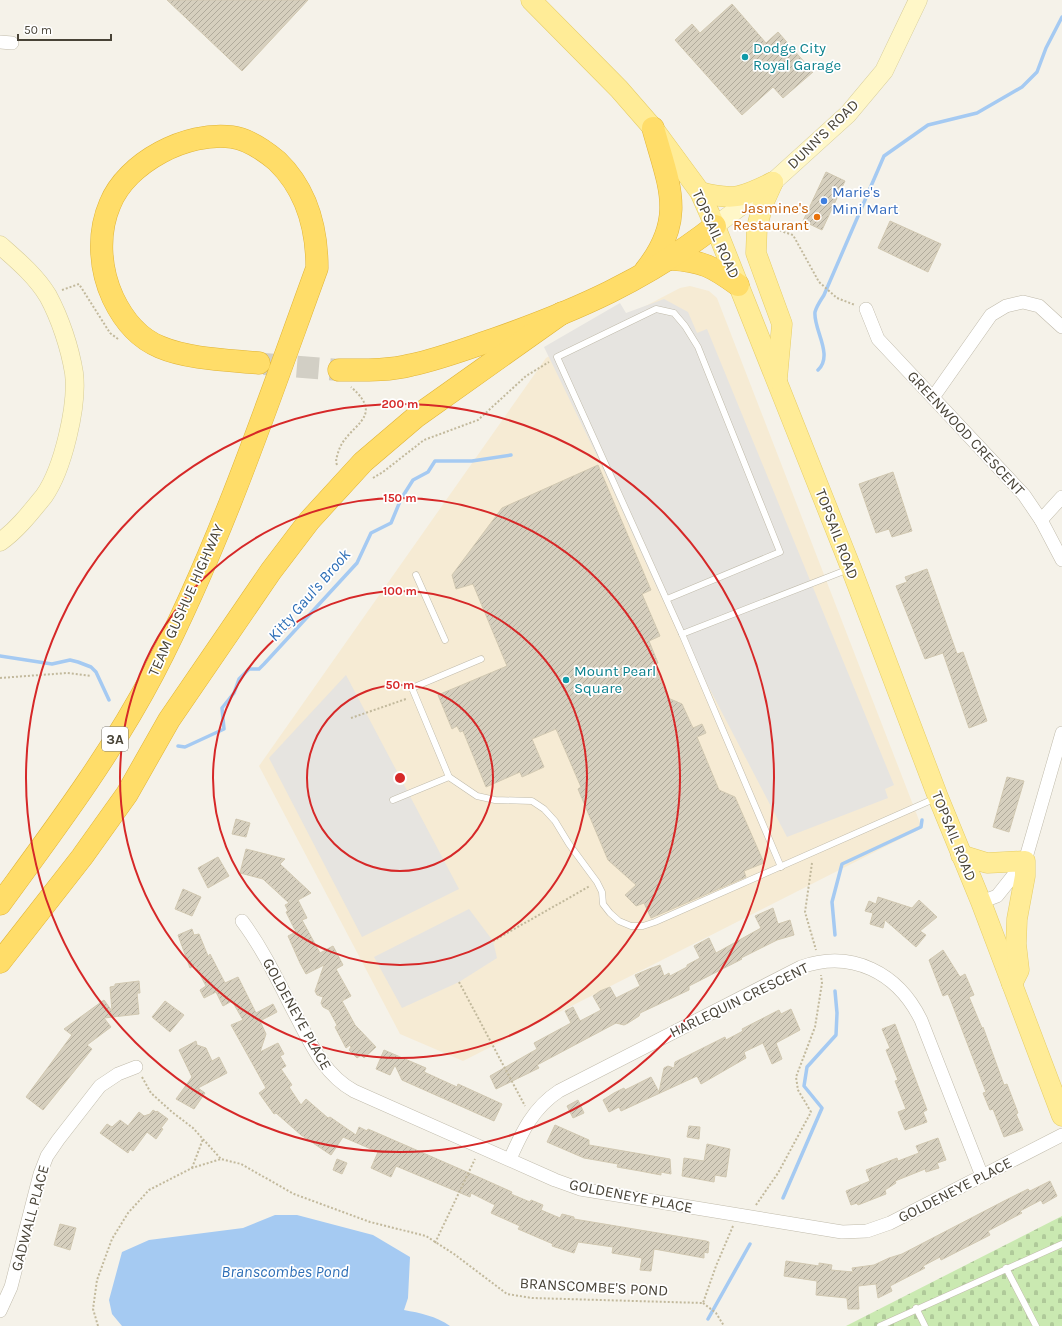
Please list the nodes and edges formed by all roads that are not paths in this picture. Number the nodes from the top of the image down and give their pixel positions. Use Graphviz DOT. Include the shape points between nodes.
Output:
graph roads {
  1 [pos="531,0"];
  2 [pos="918,0"];
  3 [pos="653,128"];
  4 [pos="773,182"];
  5 [pos="700,192"];
  6 [pos="715,226"];
  7 [pos="0,245"];
  8 [pos="671,259"];
  9 [pos="639,278"];
  10 [pos="738,285"];
  11 [pos="866,309"];
  12 [pos="562,313"];
  13 [pos="1062,327"];
  14 [pos="259,363"];
  15 [pos="343,377"];
  16 [pos="777,383"];
  17 [pos="934,396"];
  18 [pos="1062,498"];
  19 [pos="1041,520"];
  20 [pos="0,542"];
  21 [pos="1062,560"];
  22 [pos="850,568"];
  23 [pos="416,575"];
  24 [pos="666,599"];
  25 [pos="682,634"];
  26 [pos="445,640"];
  27 [pos="481,659"];
  28 [pos="1062,733"];
  29 [pos="449,777"];
  30 [pos="938,797"];
  31 [pos="393,800"];
  32 [pos="962,855"];
  33 [pos="1025,861"];
  34 [pos="781,867"];
  35 [pos="981,902"];
  36 [pos="0,904"];
  37 [pos="242,921"];
  38 [pos="0,962"];
  39 [pos="1012,984"];
  40 [pos="136,1067"];
  41 [pos="1062,1116"];
  42 [pos="1062,1135"];
  43 [pos="510,1159"];
  44 [pos="982,1176"];
  45 [pos="1062,1244"];
  46 [pos="1006,1268"];
  47 [pos="916,1308"];
  48 [pos="0,1311"];
  49 [pos="880,1326"];
  50 [pos="925,1326"];
  51 [pos="1036,1326"];
  1 -- 3 [label="main road, TOPSAIL ROAD" via="619,89"];
  2 -- 4 [label="street, DUNN'S ROAD" via="884,71 848,114"];
  3 -- 5 [label="main road, TOPSAIL ROAD"];
  3 -- 9 [label="highway" via="670,192 672,211 667,236 658,255"];
  4 -- 5 [label="main road" via="745,196 729,198"];
  4 -- 6 [label="street, DUNN'S ROAD"];
  4 -- 16 [label="main road" via="756,227 756,253 782,324"];
  5 -- 6 [label="main road, TOPSAIL ROAD"];
  6 -- 8 [label="highway"];
  6 -- 10 [label="main road, TOPSAIL ROAD"];
  7 -- 20 [label="street" via="24,266 48,295 64,333 74,374 72,413 61,458 44,495 12,533"];
  8 -- 9 [label="highway"];
  8 -- 10 [label="highway" via="691,260 711,266"];
  9 -- 12 [label="highway"];
  10 -- 16 [label="main road, TOPSAIL ROAD"];
  11 -- 17 [label="street, GREENWOOD CRESCENT" via="878,339"];
  12 -- 15 [label="highway" via="448,355 410,366 371,370"];
  12 -- 38 [label="highway, 3A" via="417,416 339,486 271,571 169,720 127,794 82,857"];
  13 -- 17 [label="street" via="1039,306 1023,302 1006,306 991,315"];
  14 -- 36 [label="highway, TEAM GUSHUE HIGHWAY / 3A" via="202,358 160,348 138,334 119,310 105,280 102,254 103,226 110,204 122,184 144,162 179,144 202,137 234,137 272,157 289,173 302,193 315,237 317,268 242,471 182,614 120,732"];
  16 -- 22 [label="main road, TOPSAIL ROAD"];
  17 -- 19 [label="street, GREENWOOD CRESCENT" via="1024,495"];
  18 -- 19 [label="street"];
  19 -- 21 [label="street, GREENWOOD CRESCENT"];
  22 -- 25 [label="lane"];
  22 -- 30 [label="main road, TOPSAIL ROAD"];
  23 -- 26 [label="lane"];
  24 -- 24 [label="lane" via="780,552 698,347 674,313 656,309 557,357"];
  24 -- 25 [label="lane"];
  25 -- 34 [label="lane"];
  27 -- 29 [label="lane" via="412,688"];
  28 -- 33 [label="street"];
  29 -- 31 [label="lane"];
  29 -- 34 [label="lane" via="477,796 495,800 532,801 544,810 555,821 597,882 602,892 603,904 619,921 631,926 649,924"];
  30 -- 32 [label="main road, TOPSAIL ROAD"];
  30 -- 34 [label="lane"];
  32 -- 33 [label="main road" via="987,863"];
  32 -- 35 [label="main road, TOPSAIL ROAD"];
  33 -- 35 [label="street" via="997,896"];
  33 -- 39 [label="main road" via="1025,876 1017,919 1019,970"];
  35 -- 39 [label="main road, TOPSAIL ROAD"];
  37 -- 43 [label="street, GOLDENEYE PLACE" via="266,958 318,1058 331,1074 354,1092"];
  39 -- 41 [label="main road, TOPSAIL ROAD"];
  40 -- 48 [label="street, GADWALL PLACE" via="118,1074 100,1086 47,1156 11,1287"];
  42 -- 44 [label="street, GOLDENEYE PLACE"];
  43 -- 44 [label="street, GOLDENEYE PLACE" via="561,1182 593,1192 842,1232 867,1231 890,1223"];
  43 -- 44 [label="street, HARLEQUIN CRESCENT" via="532,1115 559,1091 801,968 819,962 844,962 865,966 884,975 901,989 913,1004"];
  45 -- 46 [label="lane"];
  46 -- 47 [label="lane"];
  46 -- 51 [label="lane"];
  47 -- 49 [label="lane"];
  47 -- 50 [label="lane"];
}
